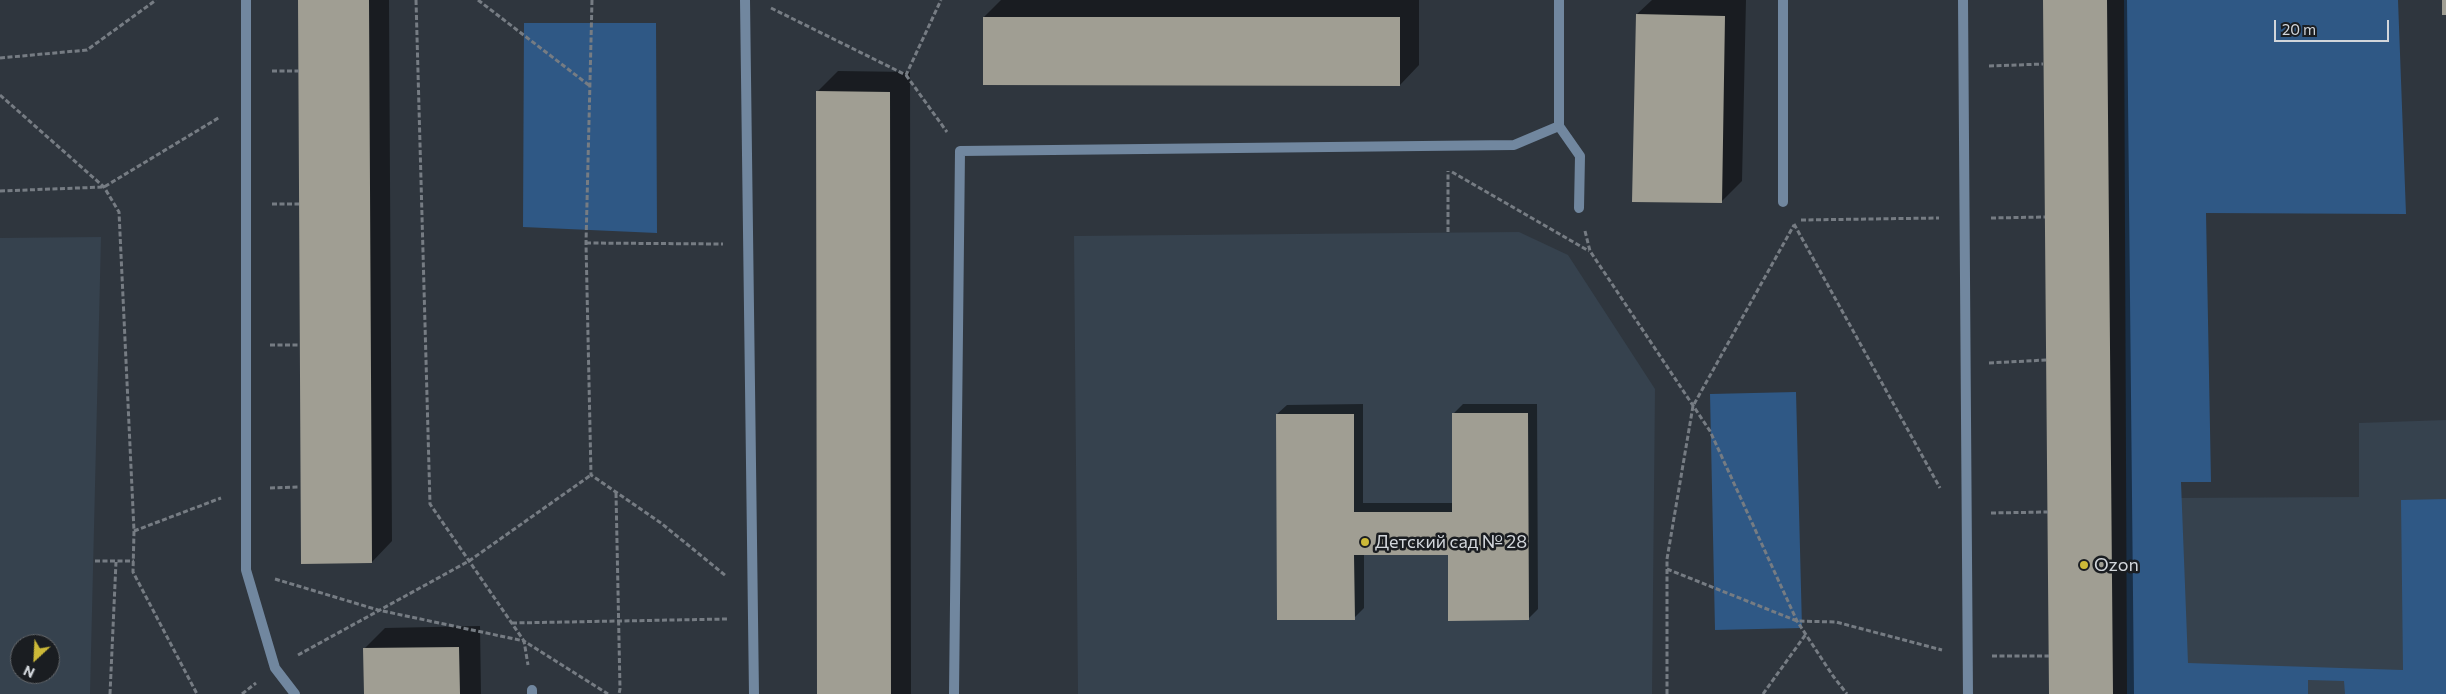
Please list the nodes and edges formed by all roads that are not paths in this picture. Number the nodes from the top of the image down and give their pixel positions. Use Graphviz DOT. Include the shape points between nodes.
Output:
graph roads {
  1 [pos="246,0"];
  2 [pos="745,0"];
  3 [pos="1559,0"];
  4 [pos="1783,0"];
  5 [pos="1962,0"];
  6 [pos="1559,126"];
  7 [pos="1783,202"];
  8 [pos="1579,208"];
  9 [pos="295,694"];
  10 [pos="754,694"];
  11 [pos="954,694"];
  12 [pos="1968,694"];
  1 -- 9 [label="lane" via="246,570 275,668"];
  2 -- 10 [label="lane"];
  3 -- 6 [label="lane"];
  4 -- 7 [label="lane"];
  5 -- 12 [label="lane"];
  6 -- 8 [label="lane" via="1580,156"];
  6 -- 11 [label="lane" via="1514,144 960,150"];
}
